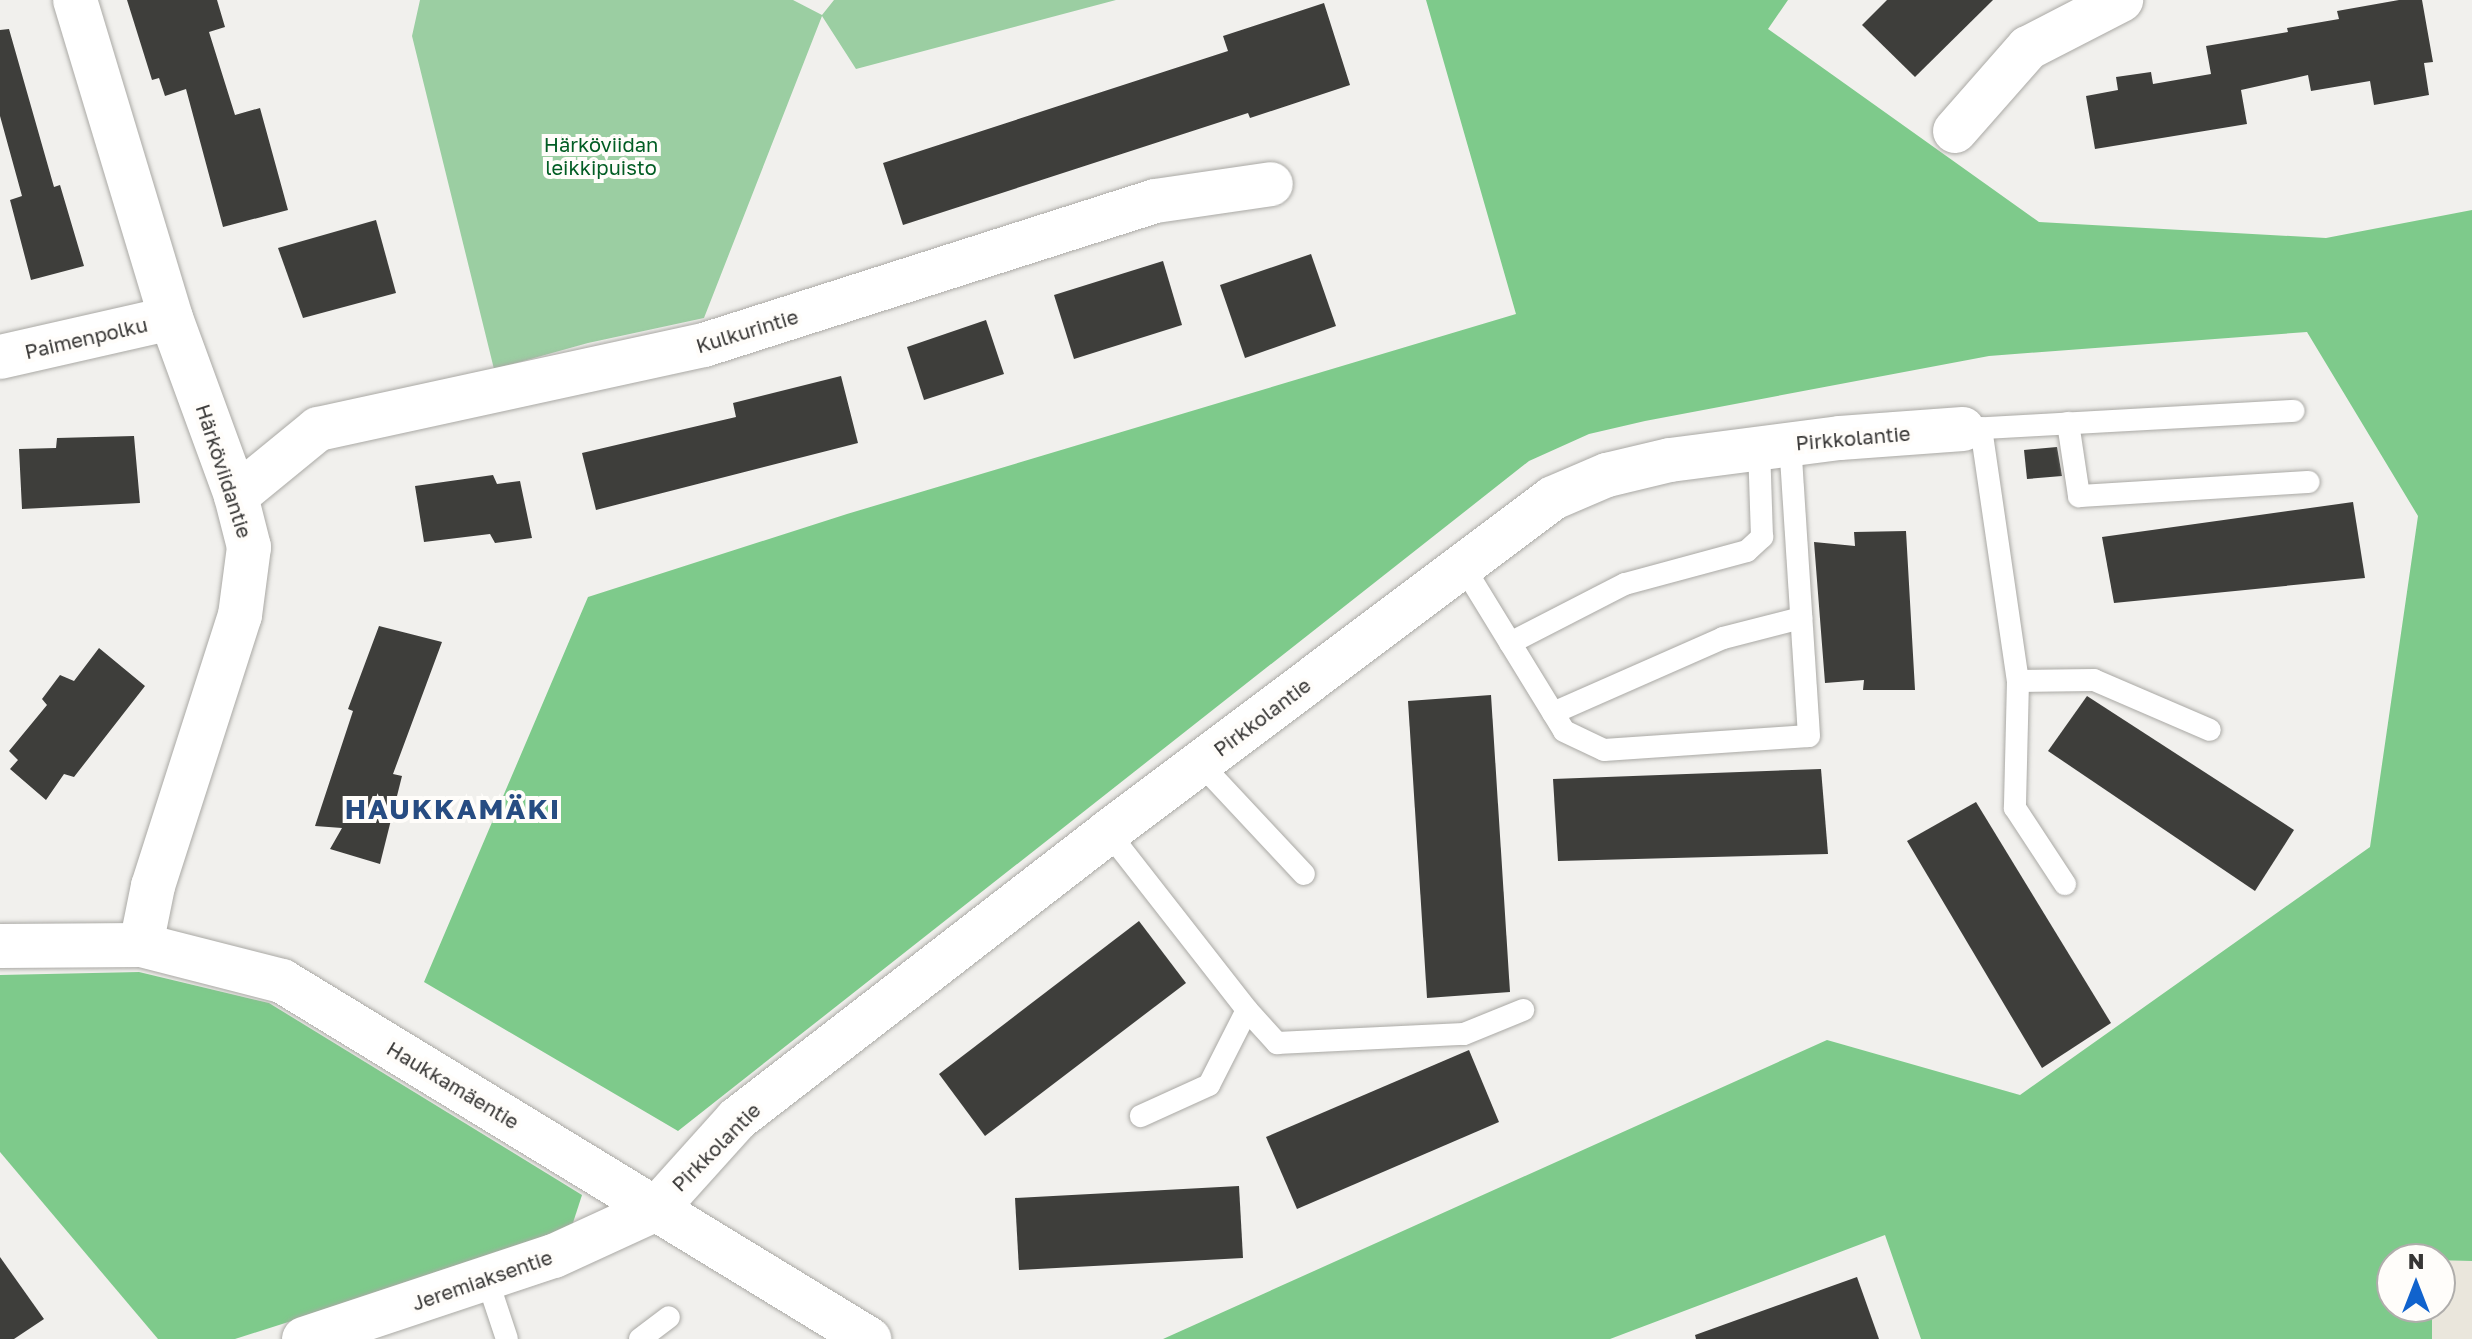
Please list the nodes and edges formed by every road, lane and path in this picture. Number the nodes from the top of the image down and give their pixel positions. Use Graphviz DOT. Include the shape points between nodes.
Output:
graph roads {
  1 [pos="75,0"];
  2 [pos="2121,0"];
  3 [pos="1955,131"];
  4 [pos="1271,184"];
  5 [pos="171,318"];
  6 [pos="0,357"];
  7 [pos="2294,411"];
  8 [pos="2068,423"];
  9 [pos="1972,428"];
  10 [pos="1775,446"];
  11 [pos="2309,482"];
  12 [pos="236,496"];
  13 [pos="1463,566"];
  14 [pos="1801,618"];
  15 [pos="1510,643"];
  16 [pos="2018,681"];
  17 [pos="1553,713"];
  18 [pos="2210,730"];
  19 [pos="1200,763"];
  20 [pos="1108,832"];
  21 [pos="1304,874"];
  22 [pos="2065,884"];
  23 [pos="141,945"];
  24 [pos="0,946"];
  25 [pos="1247,1010"];
  26 [pos="1523,1010"];
  27 [pos="1141,1116"];
  28 [pos="656,1209"];
  29 [pos="487,1279"];
  30 [pos="669,1317"];
  31 [pos="304,1339"];
  32 [pos="507,1339"];
  33 [pos="640,1339"];
  34 [pos="869,1339"];
  1 -- 5 [label="street, Härköviidantie"];
  2 -- 3 [label="street" via="2028,48"];
  4 -- 12 [label="street, Kulkurintie" via="1155,201 704,345 318,429"];
  5 -- 6 [label="street, Paimenpolku"];
  5 -- 12 [label="street, Härköviidantie"];
  7 -- 8 [label="lane"];
  8 -- 9 [label="lane"];
  8 -- 11 [label="lane" via="2079,496"];
  9 -- 10 [label="street, Pirkkolantie"];
  9 -- 16 [label="lane"];
  10 -- 13 [label="street, Pirkkolantie" via="1670,460 1607,475 1553,498"];
  10 -- 14 [label="lane"];
  10 -- 15 [label="lane" via="1762,537 1747,551 1625,584"];
  12 -- 23 [label="street, Härköviidantie" via="249,547 240,615 153,886"];
  13 -- 15 [label="lane"];
  13 -- 19 [label="street, Pirkkolantie"];
  14 -- 17 [label="lane" via="1723,638"];
  14 -- 17 [label="lane" via="1809,736 1604,750 1564,731"];
  15 -- 17 [label="lane"];
  16 -- 18 [label="lane" via="2094,680"];
  16 -- 22 [label="lane" via="2015,808"];
  19 -- 20 [label="street, Pirkkolantie"];
  19 -- 21 [label="lane"];
  20 -- 25 [label="lane"];
  20 -- 28 [label="street, Pirkkolantie" via="737,1119"];
  23 -- 24 [label="street, Haukkamäentie"];
  23 -- 28 [label="street, Haukkamäentie" via="282,981"];
  25 -- 26 [label="lane" via="1277,1043 1464,1034"];
  25 -- 27 [label="lane" via="1209,1085"];
  28 -- 29 [label="street, Jeremiaksentie" via="554,1256"];
  28 -- 34 [label="street, Haukkamäentie"];
  29 -- 31 [label="street, Jeremiaksentie"];
  29 -- 32 [label="lane"];
  30 -- 33 [label="lane"];
}
